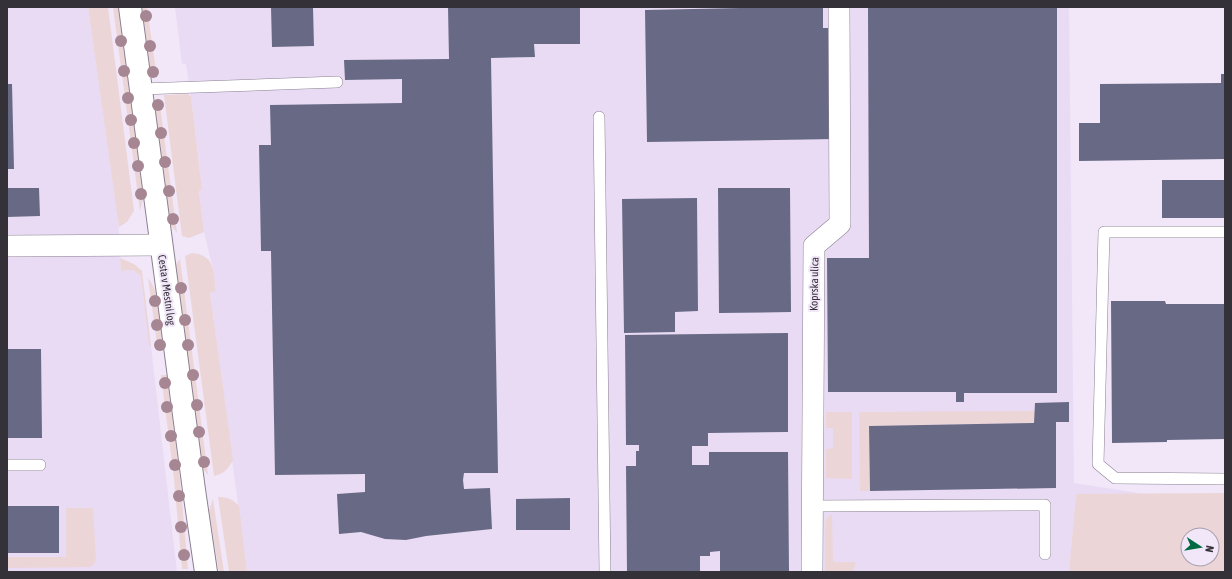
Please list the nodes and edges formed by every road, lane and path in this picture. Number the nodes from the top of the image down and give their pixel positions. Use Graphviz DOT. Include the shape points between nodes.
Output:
graph roads {
  1 [pos="130,7"];
  2 [pos="840,7"];
  3 [pos="337,82"];
  4 [pos="141,89"];
  5 [pos="599,117"];
  6 [pos="1225,232"];
  7 [pos="161,245"];
  8 [pos="7,246"];
  9 [pos="7,465"];
  10 [pos="40,465"];
  11 [pos="1225,479"];
  12 [pos="812,506"];
  13 [pos="1045,554"];
  14 [pos="206,572"];
  15 [pos="605,572"];
  16 [pos="812,572"];
  1 -- 4 [label="street, Cesta v Mestni log"];
  2 -- 12 [label="street, Koprska ulica" via="840,224 814,246"];
  3 -- 4 [label="lane"];
  4 -- 7 [label="street, Cesta v Mestni log"];
  5 -- 15 [label="lane"];
  6 -- 11 [label="lane" via="1104,232 1098,464 1115,478"];
  7 -- 8 [label="street"];
  7 -- 14 [label="street, Cesta v Mestni log"];
  9 -- 10 [label="lane"];
  12 -- 13 [label="lane" via="1045,505"];
  12 -- 16 [label="street, Koprska ulica"];
}
